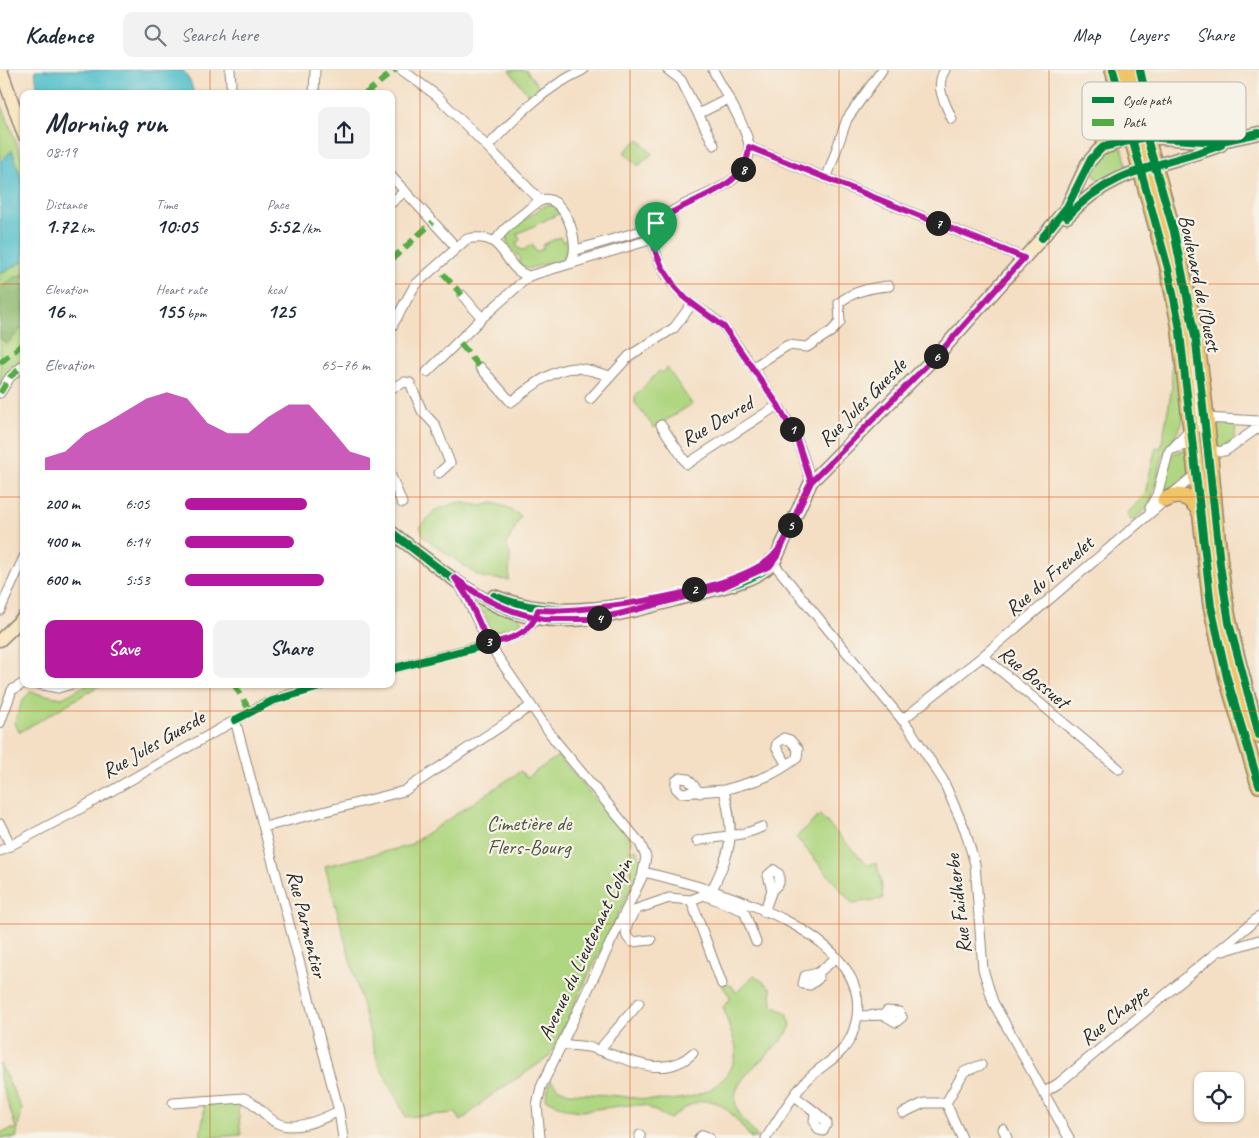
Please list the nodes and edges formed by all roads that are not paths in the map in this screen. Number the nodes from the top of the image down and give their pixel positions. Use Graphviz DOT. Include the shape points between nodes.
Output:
graph roads {
  1 [pos="0,70"];
  2 [pos="230,70"];
  3 [pos="315,70"];
  4 [pos="402,70"];
  5 [pos="583,70"];
  6 [pos="668,70"];
  7 [pos="713,70"];
  8 [pos="882,70"];
  9 [pos="945,70"];
  10 [pos="231,84"];
  11 [pos="314,90"];
  12 [pos="728,99"];
  13 [pos="698,114"];
  14 [pos="952,119"];
  15 [pos="20,124"];
  16 [pos="1259,132"];
  17 [pos="1246,136"];
  18 [pos="1106,140"];
  19 [pos="1233,140"];
  20 [pos="1138,141"];
  21 [pos="714,144"];
  22 [pos="488,145"];
  23 [pos="749,147"];
  24 [pos="1103,147"];
  25 [pos="1087,164"];
  26 [pos="1151,164"];
  27 [pos="827,177"];
  28 [pos="395,180"];
  29 [pos="1103,186"];
  30 [pos="405,191"];
  31 [pos="395,200"];
  32 [pos="541,201"];
  33 [pos="655,227"];
  34 [pos="1042,238"];
  35 [pos="653,240"];
  36 [pos="495,242"];
  37 [pos="456,247"];
  38 [pos="576,250"];
  39 [pos="1024,258"];
  40 [pos="570,264"];
  41 [pos="529,276"];
  42 [pos="889,286"];
  43 [pos="462,295"];
  44 [pos="692,304"];
  45 [pos="482,318"];
  46 [pos="395,322"];
  47 [pos="480,367"];
  48 [pos="20,368"];
  49 [pos="752,368"];
  50 [pos="427,372"];
  51 [pos="610,376"];
  52 [pos="395,386"];
  53 [pos="0,393"];
  54 [pos="590,399"];
  55 [pos="778,405"];
  56 [pos="1259,421"];
  57 [pos="1198,423"];
  58 [pos="661,425"];
  59 [pos="1259,426"];
  60 [pos="1230,448"];
  61 [pos="1170,450"];
  62 [pos="1202,461"];
  63 [pos="439,473"];
  64 [pos="811,482"];
  65 [pos="395,486"];
  66 [pos="1165,500"];
  67 [pos="402,503"];
  68 [pos="1200,515"];
  69 [pos="1138,522"];
  70 [pos="395,529"];
  71 [pos="395,535"];
  72 [pos="772,561"];
  73 [pos="20,566"];
  74 [pos="455,578"];
  75 [pos="0,585"];
  76 [pos="7,593"];
  77 [pos="0,610"];
  78 [pos="20,612"];
  79 [pos="538,614"];
  80 [pos="20,621"];
  81 [pos="0,631"];
  82 [pos="0,640"];
  83 [pos="489,644"];
  84 [pos="983,656"];
  85 [pos="395,667"];
  86 [pos="20,685"];
  87 [pos="316,688"];
  88 [pos="531,706"];
  89 [pos="235,720"];
  90 [pos="902,720"];
  91 [pos="0,723"];
  92 [pos="1252,737"];
  93 [pos="787,765"];
  94 [pos="1119,769"];
  95 [pos="1259,772"];
  96 [pos="1259,786"];
  97 [pos="724,790"];
  98 [pos="700,792"];
  99 [pos="0,824"];
  100 [pos="264,827"];
  101 [pos="762,827"];
  102 [pos="732,836"];
  103 [pos="697,841"];
  104 [pos="11,846"];
  105 [pos="0,851"];
  106 [pos="644,872"];
  107 [pos="698,887"];
  108 [pos="712,890"];
  109 [pos="772,890"];
  110 [pos="691,900"];
  111 [pos="745,907"];
  112 [pos="764,912"];
  113 [pos="1259,917"];
  114 [pos="651,940"];
  115 [pos="1259,940"];
  116 [pos="756,942"];
  117 [pos="836,958"];
  118 [pos="1206,962"];
  119 [pos="818,973"];
  120 [pos="722,984"];
  121 [pos="639,1003"];
  122 [pos="884,1015"];
  123 [pos="858,1016"];
  124 [pos="561,1044"];
  125 [pos="599,1050"];
  126 [pos="693,1053"];
  127 [pos="981,1065"];
  128 [pos="1043,1093"];
  129 [pos="795,1096"];
  130 [pos="172,1103"];
  131 [pos="946,1103"];
  132 [pos="339,1111"];
  133 [pos="903,1113"];
  134 [pos="815,1114"];
  135 [pos="1003,1128"];
  136 [pos="343,1138"];
  137 [pos="540,1138"];
  138 [pos="699,1138"];
  139 [pos="709,1138"];
  140 [pos="766,1138"];
  141 [pos="962,1138"];
  142 [pos="1007,1138"];
  143 [pos="1069,1138"];
  1 -- 15 [label="street"];
  2 -- 10 [label="street"];
  3 -- 11 [label="street"];
  4 -- 22 [label="street" via="436,95"];
  5 -- 22 [label="street" via="537,97"];
  6 -- 13 [label="street" via="681,80"];
  7 -- 12 [label="street"];
  8 -- 27 [label="street" via="848,119"];
  9 -- 14 [label="street" via="940,87"];
  12 -- 13 [label="street"];
  12 -- 23 [label="street"];
  13 -- 21 [label="street"];
  16 -- 17 [label="street, Rue Jules Guesde"];
  18 -- 24 [label="main road"];
  19 -- 20 [label="street, Rue Jules Guesde"];
  19 -- 26 [label="street, Rue Jules Guesde"];
  20 -- 24 [label="street"];
  20 -- 26 [label="main road"];
  22 -- 32 [label="street"];
  23 -- 27 [label="street"];
  23 -- 33 [label="street" via="745,165 736,178 660,220"];
  24 -- 25 [label="street, Rue Jules Guesde"];
  25 -- 29 [label="street" via="1093,181"];
  25 -- 34 [label="street, Rue Jules Guesde" via="1072,199"];
  26 -- 29 [label="street, Rue Jules Guesde"];
  26 -- 57 [label="main road, Boulevard de l'Ouest"];
  26 -- 57 [label="main road, Boulevard de l'Ouest" via="1167,210 1190,307"];
  27 -- 39 [label="street"];
  28 -- 30 [label="street"];
  29 -- 34 [label="street, Rue Jules Guesde"];
  30 -- 31 [label="street"];
  30 -- 37 [label="street"];
  32 -- 36 [label="street" via="508,225"];
  32 -- 38 [label="street" via="555,203 563,212"];
  33 -- 35 [label="street"];
  33 -- 38 [label="street"];
  34 -- 39 [label="street, Rue Jules Guesde"];
  35 -- 40 [label="street"];
  35 -- 44 [label="street" via="664,271"];
  36 -- 37 [label="street" via="472,238"];
  36 -- 41 [label="street" via="518,270"];
  37 -- 46 [label="street" via="412,290"];
  38 -- 40 [label="street"];
  39 -- 64 [label="street, Rue Jules Guesde" via="942,350"];
  40 -- 41 [label="street"];
  41 -- 45 [label="street"];
  42 -- 49 [label="street" via="872,288 845,298 839,303 840,322 832,332 804,348 786,346"];
  43 -- 45 [label="street"];
  44 -- 49 [label="street" via="724,327"];
  44 -- 51 [label="street" via="674,328 633,353"];
  45 -- 50 [label="street"];
  47 -- 51 [label="street" via="511,402 566,370 581,369"];
  48 -- 53 [label="street"];
  49 -- 55 [label="street"];
  51 -- 54 [label="street"];
  52 -- 63 [label="street" via="410,383 422,411 434,423 450,463"];
  55 -- 58 [label="street, Rue Devred" via="687,464"];
  55 -- 64 [label="street" via="797,440"];
  56 -- 57 [label="street"];
  57 -- 61 [label="street, Rue du Frenelet"];
  57 -- 62 [label="main road, Boulevard de l'Ouest"];
  59 -- 60 [label="street, Rue du Frenelet"];
  60 -- 62 [label="street, Rue du Frenelet"];
  60 -- 62 [label="street"];
  61 -- 62 [label="street" via="1182,445"];
  61 -- 69 [label="street, Rue du Frenelet" via="1156,498"];
  62 -- 66 [label="street, Rue du Frenelet"];
  62 -- 68 [label="main road, Boulevard de l'Ouest"];
  62 -- 92 [label="main road, Boulevard de l'Ouest"];
  64 -- 72 [label="street, Rue Jules Guesde"];
  65 -- 67 [label="street"];
  66 -- 68 [label="main road" via="1177,495 1187,497"];
  66 -- 69 [label="street, Rue du Frenelet"];
  68 -- 92 [label="main road, Boulevard de l'Ouest" via="1216,628 1227,678"];
  69 -- 84 [label="street, Rue du Frenelet"];
  70 -- 79 [label="street" via="480,589"];
  71 -- 74 [label="street"];
  72 -- 79 [label="street, Rue Jules Guesde" via="728,580 641,602"];
  72 -- 90 [label="street, Rue Faidherbe"];
  73 -- 76 [label="street"];
  74 -- 79 [label="street" via="499,607"];
  74 -- 83 [label="street, Avenue du Lieutenant Colpin"];
  75 -- 76 [label="street"];
  76 -- 77 [label="street"];
  78 -- 81 [label="street"];
  79 -- 83 [label="street" via="520,635"];
  80 -- 82 [label="street"];
  83 -- 85 [label="street"];
  83 -- 88 [label="street, Avenue du Lieutenant Colpin"];
  84 -- 90 [label="street, Rue Bossuet"];
  84 -- 94 [label="street, Rue Bossuet"];
  86 -- 91 [label="street" via="12,690"];
  87 -- 89 [label="street, Rue Jules Guesde" via="272,701"];
  88 -- 100 [label="street" via="404,791"];
  88 -- 106 [label="street, Avenue du Lieutenant Colpin" via="568,757 640,843 646,857"];
  89 -- 100 [label="street, Rue Parmentier"];
  89 -- 104 [label="street, Rue Jules Guesde"];
  90 -- 128 [label="street, Rue Faidherbe" via="939,772 965,830 977,876 986,980 997,1011"];
  92 -- 95 [label="main road"];
  92 -- 96 [label="main road, Boulevard de l'Ouest"];
  93 -- 97 [label="street" via="768,778"];
  97 -- 98 [label="street"];
  97 -- 102 [label="street"];
  99 -- 104 [label="street"];
  100 -- 132 [label="street, Rue Parmentier"];
  101 -- 102 [label="street"];
  102 -- 103 [label="street"];
  102 -- 108 [label="street" via="728,855"];
  104 -- 105 [label="street, Rue Jules Guesde"];
  106 -- 107 [label="street"];
  106 -- 124 [label="street, Avenue du Lieutenant Colpin"];
  107 -- 108 [label="street"];
  107 -- 110 [label="street"];
  108 -- 111 [label="street"];
  109 -- 112 [label="street"];
  110 -- 111 [label="street" via="704,896"];
  110 -- 114 [label="street" via="669,898 635,912 625,932 626,937 632,942"];
  110 -- 120 [label="street"];
  111 -- 112 [label="street"];
  111 -- 116 [label="street"];
  112 -- 117 [label="street" via="808,932"];
  113 -- 118 [label="street, Rue Chappe"];
  115 -- 118 [label="street, Rue Chappe" via="1229,948"];
  117 -- 119 [label="street"];
  117 -- 123 [label="street" via="854,984 859,1002"];
  118 -- 128 [label="street, Rue Chappe"];
  121 -- 125 [label="street"];
  122 -- 123 [label="street"];
  123 -- 129 [label="street" via="843,1050 809,1078"];
  124 -- 125 [label="street"];
  124 -- 137 [label="street, Avenue du Lieutenant Colpin" via="539,1095 537,1125"];
  125 -- 126 [label="street" via="636,1063 661,1066 679,1064"];
  127 -- 131 [label="street" via="964,1072"];
  128 -- 143 [label="street, Rue Faidherbe"];
  129 -- 134 [label="street"];
  129 -- 140 [label="street"];
  130 -- 132 [label="street" via="244,1098 275,1122 287,1125 313,1122"];
  131 -- 133 [label="street" via="924,1103"];
  131 -- 141 [label="street"];
  132 -- 136 [label="street, Rue Parmentier"];
  135 -- 142 [label="street"];
  138 -- 139 [label="street" via="703,1135"];
}
